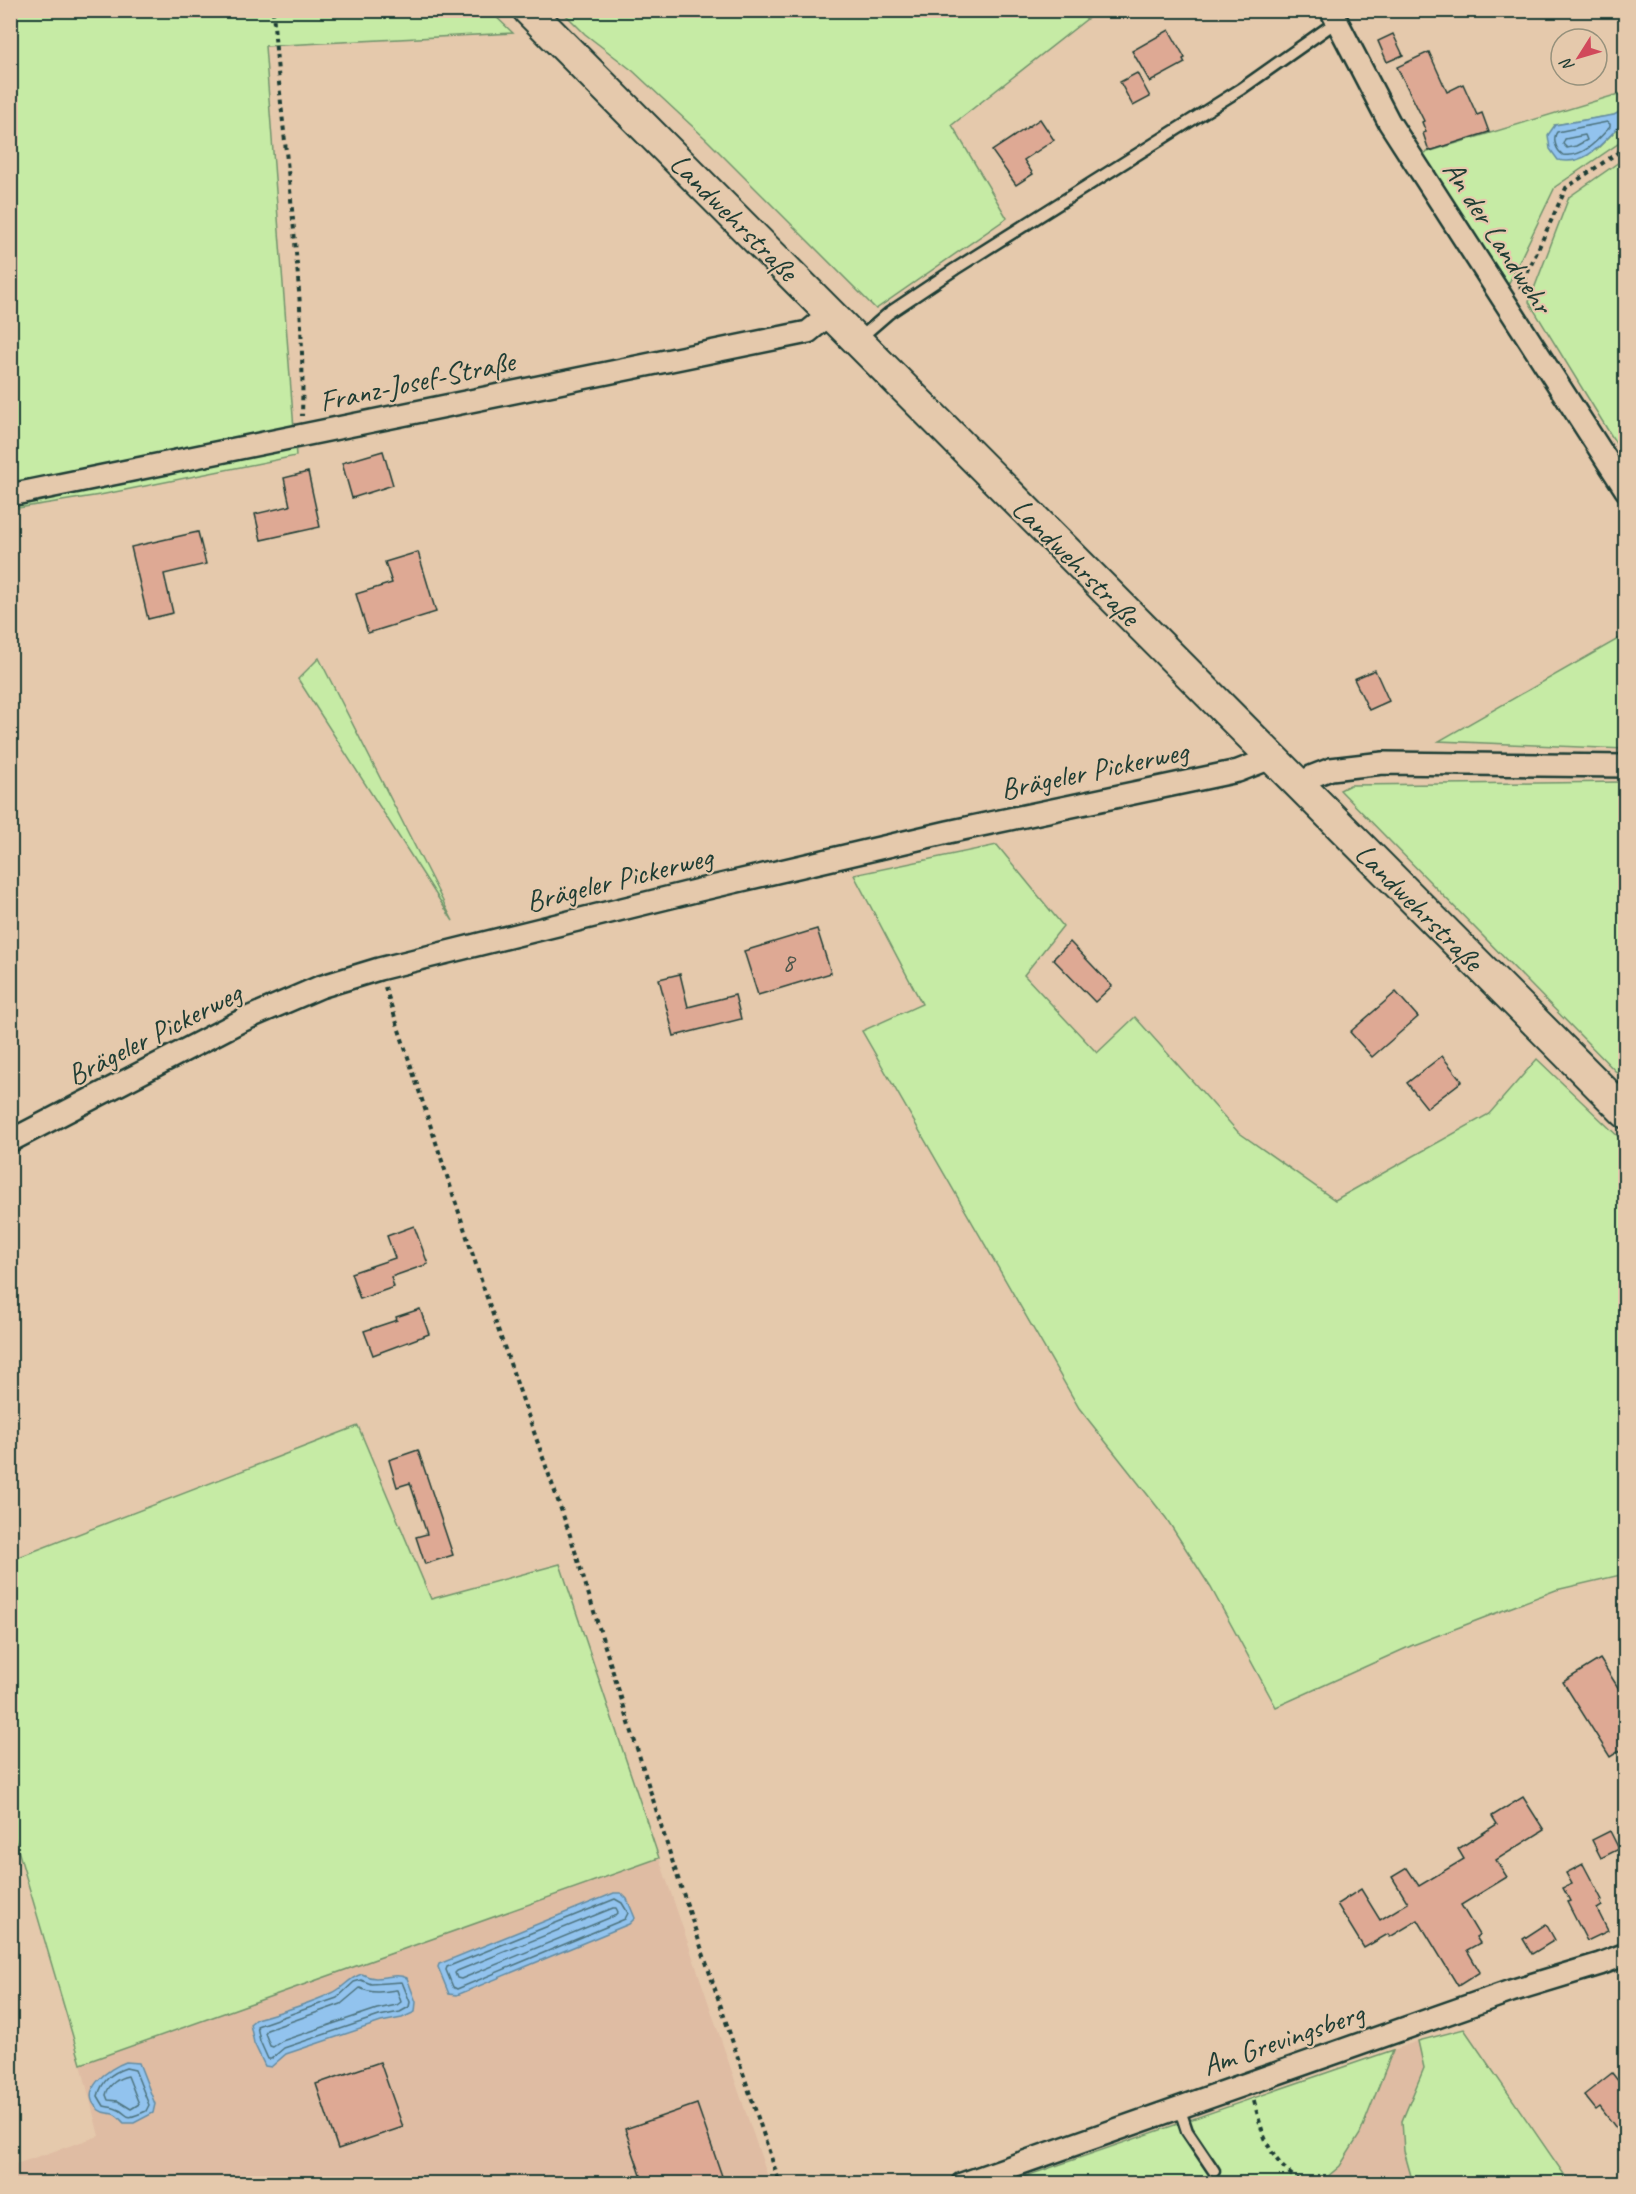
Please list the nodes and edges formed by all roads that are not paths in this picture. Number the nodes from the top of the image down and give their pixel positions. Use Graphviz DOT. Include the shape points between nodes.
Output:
graph roads {
  1 [pos="528,10"];
  2 [pos="1333,16"];
  3 [pos="830,314"];
  4 [pos="857,341"];
  5 [pos="1626,490"];
  6 [pos="10,495"];
  7 [pos="1271,758"];
  8 [pos="1626,766"];
  9 [pos="1298,785"];
  10 [pos="1626,1113"];
  11 [pos="10,1141"];
  12 [pos="1626,1954"];
  13 [pos="1179,2107"];
  14 [pos="1214,2171"];
  15 [pos="962,2184"];
  1 -- 3 [label="street, Landwehrstraße"];
  2 -- 4 [label="lane" via="1241,89 956,269 890,313"];
  2 -- 5 [label="street, An der Landwehr" via="1389,122"];
  3 -- 4 [label="street, Landwehrstraße"];
  3 -- 6 [label="street, Franz-Josef-Straße" via="808,332"];
  4 -- 7 [label="street, Landwehrstraße"];
  7 -- 9 [label="street, Landwehrstraße"];
  7 -- 11 [label="street, Brägeler Pickerweg" via="1238,771 948,832 379,969 320,987 241,1021"];
  8 -- 9 [label="street" via="1383,763 1331,769"];
  9 -- 10 [label="street, Landwehrstraße"];
  12 -- 13 [label="street, Am Grevingsberg"];
  13 -- 14 [label="lane" via="1187,2131"];
  13 -- 15 [label="street, Am Grevingsberg"];
}
